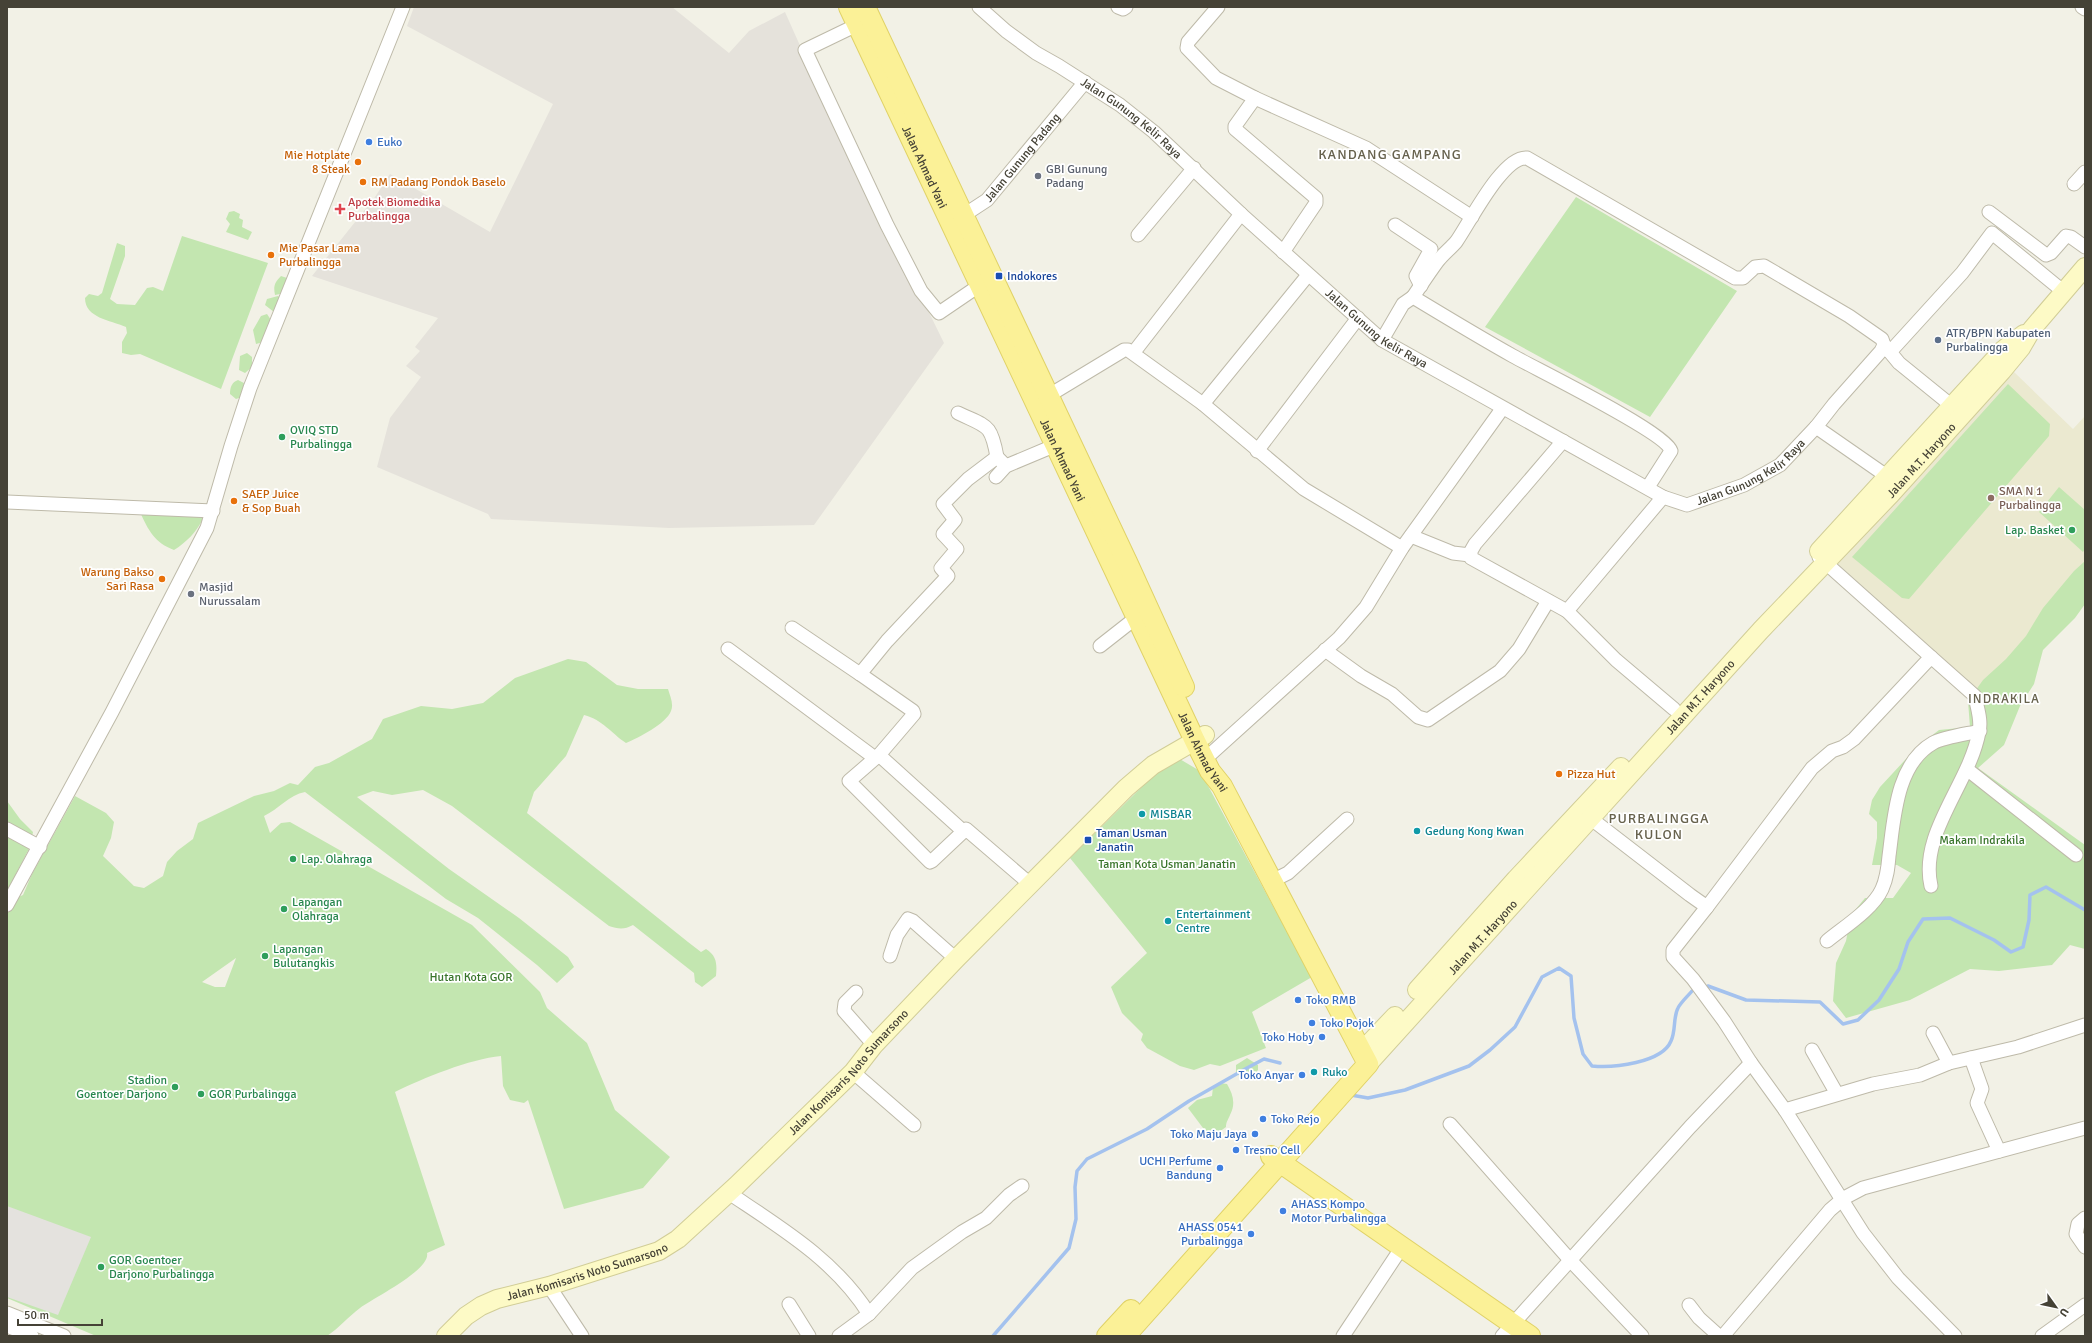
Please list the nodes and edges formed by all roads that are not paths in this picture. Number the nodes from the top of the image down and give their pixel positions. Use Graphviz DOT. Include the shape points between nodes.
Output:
graph roads {
  1 [pos="403,7"];
  2 [pos="849,7"];
  3 [pos="979,7"];
  4 [pos="1118,7"];
  5 [pos="1126,7"];
  6 [pos="1218,7"];
  7 [pos="2082,7"];
  8 [pos="2085,9"];
  9 [pos="864,17"];
  10 [pos="1086,82"];
  11 [pos="1255,98"];
  12 [pos="1194,168"];
  13 [pos="2085,172"];
  14 [pos="2074,184"];
  15 [pos="1989,212"];
  16 [pos="1241,214"];
  17 [pos="1468,214"];
  18 [pos="957,219"];
  19 [pos="1395,225"];
  20 [pos="1138,235"];
  21 [pos="2085,247"];
  22 [pos="1283,252"];
  23 [pos="2085,267"];
  24 [pos="1308,275"];
  25 [pos="1419,282"];
  26 [pos="991,291"];
  27 [pos="2064,292"];
  28 [pos="1413,297"];
  29 [pos="1358,318"];
  30 [pos="2032,329"];
  31 [pos="1376,335"];
  32 [pos="1887,348"];
  33 [pos="1134,352"];
  34 [pos="1042,399"];
  35 [pos="1203,404"];
  36 [pos="1952,406"];
  37 [pos="1502,409"];
  38 [pos="958,413"];
  39 [pos="1816,427"];
  40 [pos="1563,441"];
  41 [pos="1056,445"];
  42 [pos="1257,451"];
  43 [pos="1002,462"];
  44 [pos="996,477"];
  45 [pos="1888,477"];
  46 [pos="1648,487"];
  47 [pos="1663,497"];
  48 [pos="7,502"];
  49 [pos="213,512"];
  50 [pos="1411,536"];
  51 [pos="1402,548"];
  52 [pos="1470,555"];
  53 [pos="1821,558"];
  54 [pos="1548,601"];
  55 [pos="1567,611"];
  56 [pos="1137,617"];
  57 [pos="792,628"];
  58 [pos="1100,646"];
  59 [pos="728,649"];
  60 [pos="1325,650"];
  61 [pos="1931,657"];
  62 [pos="860,674"];
  63 [pos="1674,709"];
  64 [pos="1980,731"];
  65 [pos="1200,738"];
  66 [pos="877,756"];
  67 [pos="1208,757"];
  68 [pos="1968,770"];
  69 [pos="1585,814"];
  70 [pos="1347,819"];
  71 [pos="7,829"];
  72 [pos="963,831"];
  73 [pos="40,847"];
  74 [pos="2076,855"];
  75 [pos="1272,881"];
  76 [pos="1030,884"];
  77 [pos="1931,886"];
  78 [pos="7,905"];
  79 [pos="1707,906"];
  80 [pos="1827,941"];
  81 [pos="890,956"];
  82 [pos="956,959"];
  83 [pos="856,992"];
  84 [pos="2085,1025"];
  85 [pos="1933,1033"];
  86 [pos="874,1045"];
  87 [pos="1812,1050"];
  88 [pos="1365,1058"];
  89 [pos="1970,1058"];
  90 [pos="1751,1063"];
  91 [pos="1949,1063"];
  92 [pos="853,1072"];
  93 [pos="1837,1094"];
  94 [pos="1785,1110"];
  95 [pos="1450,1124"];
  96 [pos="914,1125"];
  97 [pos="2085,1128"];
  98 [pos="1999,1150"];
  99 [pos="1275,1159"];
  100 [pos="1022,1186"];
  101 [pos="729,1193"];
  102 [pos="1841,1200"];
  103 [pos="2085,1218"];
  104 [pos="1402,1247"];
  105 [pos="2085,1247"];
  106 [pos="1570,1260"];
  107 [pos="549,1286"];
  108 [pos="789,1304"];
  109 [pos="1689,1305"];
  110 [pos="2085,1305"];
  111 [pos="7,1314"];
  112 [pos="869,1314"];
  113 [pos="7,1326"];
  114 [pos="1508,1330"];
  115 [pos="32,1336"];
  116 [pos="64,1336"];
  117 [pos="446,1336"];
  118 [pos="582,1336"];
  119 [pos="809,1336"];
  120 [pos="839,1336"];
  121 [pos="1107,1336"];
  122 [pos="1125,1336"];
  123 [pos="1342,1336"];
  124 [pos="1530,1336"];
  125 [pos="1642,1336"];
  126 [pos="1719,1336"];
  127 [pos="1723,1336"];
  128 [pos="1955,1336"];
  129 [pos="2042,1336"];
  1 -- 49 [label="street" via="250,388"];
  2 -- 9 [label="main road, Jalan Ahmad Yani"];
  3 -- 10 [label="street, Jalan Gunung Kelir Raya" via="1036,53"];
  4 -- 5 [label="street"];
  6 -- 11 [label="street" via="1187,46 1190,53 1211,74"];
  7 -- 8 [label="street"];
  9 -- 18 [label="main road, Jalan Ahmad Yani"];
  9 -- 26 [label="street" via="805,50 865,180 921,291 939,313"];
  10 -- 12 [label="street, Jalan Gunung Kelir Raya" via="1120,105"];
  10 -- 18 [label="street, Jalan Gunung Padang" via="987,200"];
  11 -- 17 [label="street" via="1366,148"];
  11 -- 22 [label="street" via="1235,129 1316,198 1316,203"];
  12 -- 16 [label="street, Jalan Gunung Kelir Raya"];
  12 -- 20 [label="street"];
  13 -- 14 [label="street"];
  15 -- 21 [label="street" via="2046,255 2066,236 2071,236"];
  16 -- 22 [label="street, Jalan Gunung Kelir Raya"];
  16 -- 33 [label="street"];
  17 -- 25 [label="street" via="1455,243"];
  17 -- 32 [label="street" via="1505,170 1522,157 1527,158 1735,278 1744,278 1753,268 1764,266 1849,316 1882,339"];
  18 -- 26 [label="main road, Jalan Ahmad Yani"];
  19 -- 25 [label="street" via="1430,249 1416,274"];
  22 -- 24 [label="street, Jalan Gunung Kelir Raya"];
  23 -- 27 [label="main road, Jalan M.T. Haryono"];
  24 -- 29 [label="street, Jalan Gunung Kelir Raya"];
  24 -- 35 [label="street"];
  25 -- 28 [label="street"];
  26 -- 34 [label="main road, Jalan Ahmad Yani"];
  27 -- 30 [label="main road, Jalan M.T. Haryono"];
  27 -- 32 [label="street, Jalan Gunung Kelir Raya" via="1992,233 1962,273"];
  28 -- 31 [label="street" via="1402,304"];
  28 -- 46 [label="street" via="1638,425 1667,446 1671,452"];
  29 -- 31 [label="street, Jalan Gunung Kelir Raya"];
  29 -- 42 [label="street"];
  30 -- 36 [label="main road, Jalan M.T. Haryono" via="2003,350"];
  30 -- 53 [label="main road, Jalan M.T. Haryono" via="2021,348 2002,371 1891,494"];
  31 -- 37 [label="street, Jalan Gunung Kelir Raya"];
  32 -- 36 [label="street" via="1899,363"];
  32 -- 39 [label="street, Jalan Gunung Kelir Raya" via="1878,355"];
  33 -- 34 [label="street" via="1124,350"];
  33 -- 35 [label="street"];
  34 -- 41 [label="main road, Jalan Ahmad Yani"];
  34 -- 65 [label="main road, Jalan Ahmad Yani" via="1127,562"];
  35 -- 42 [label="street"];
  36 -- 45 [label="main road, Jalan M.T. Haryono"];
  37 -- 40 [label="street, Jalan Gunung Kelir Raya"];
  37 -- 50 [label="street"];
  38 -- 43 [label="street" via="987,427"];
  39 -- 45 [label="street"];
  39 -- 47 [label="street, Jalan Gunung Kelir Raya" via="1780,465 1744,485 1687,505"];
  40 -- 46 [label="street, Jalan Gunung Kelir Raya"];
  40 -- 52 [label="street" via="1475,544"];
  41 -- 43 [label="street"];
  41 -- 56 [label="main road, Jalan Ahmad Yani"];
  42 -- 51 [label="street" via="1304,489"];
  43 -- 44 [label="street"];
  43 -- 62 [label="street" via="968,480 943,504 955,520 943,534 957,549 941,568 948,576"];
  45 -- 53 [label="main road, Jalan M.T. Haryono"];
  46 -- 47 [label="street, Jalan Gunung Kelir Raya"];
  47 -- 55 [label="street"];
  48 -- 49 [label="street"];
  49 -- 73 [label="street" via="207,528"];
  50 -- 51 [label="street"];
  50 -- 52 [label="street" via="1453,553"];
  51 -- 60 [label="street" via="1366,606 1339,638"];
  52 -- 54 [label="street" via="1474,560"];
  53 -- 61 [label="street"];
  53 -- 63 [label="main road, Jalan M.T. Haryono"];
  53 -- 69 [label="main road, Jalan M.T. Haryono"];
  54 -- 55 [label="street"];
  54 -- 60 [label="street" via="1519,649 1500,671 1428,720 1418,717 1397,698"];
  55 -- 63 [label="street" via="1616,660"];
  56 -- 58 [label="street"];
  56 -- 65 [label="main road, Jalan Ahmad Yani"];
  57 -- 62 [label="street"];
  59 -- 66 [label="street"];
  60 -- 67 [label="street"];
  61 -- 64 [label="street" via="1975,696"];
  61 -- 79 [label="street" via="1854,739 1832,751 1812,768"];
  62 -- 66 [label="street" via="914,712"];
  63 -- 69 [label="main road, Jalan M.T. Haryono"];
  64 -- 68 [label="street"];
  64 -- 80 [label="street" via="1934,742 1912,763 1903,781 1897,805 1887,876 1882,890 1873,902"];
  65 -- 67 [label="main road, Jalan Ahmad Yani"];
  65 -- 76 [label="main road, Jalan Komisaris Noto Sumarsono" via="1173,751 1146,771"];
  66 -- 72 [label="street"];
  66 -- 72 [label="street" via="851,778 850,783 927,860 932,862"];
  67 -- 75 [label="main road, Jalan Ahmad Yani" via="1222,774 1222,786"];
  68 -- 74 [label="street"];
  68 -- 77 [label="street" via="1931,847 1928,866"];
  69 -- 79 [label="street"];
  69 -- 88 [label="main road, Jalan M.T. Haryono"];
  70 -- 75 [label="street" via="1288,873"];
  71 -- 73 [label="street"];
  72 -- 76 [label="street" via="968,830"];
  73 -- 78 [label="street"];
  75 -- 88 [label="main road, Jalan Ahmad Yani"];
  76 -- 82 [label="main road, Jalan Komisaris Noto Sumarsono"];
  79 -- 90 [label="street" via="1673,950 1673,958 1693,979"];
  81 -- 82 [label="street" via="897,935 908,920 914,921"];
  82 -- 86 [label="main road, Jalan Komisaris Noto Sumarsono"];
  83 -- 86 [label="street" via="845,1003 844,1011"];
  84 -- 89 [label="street" via="2018,1047"];
  85 -- 91 [label="street"];
  86 -- 92 [label="main road, Jalan Komisaris Noto Sumarsono"];
  87 -- 93 [label="street"];
  88 -- 99 [label="main road"];
  89 -- 91 [label="street"];
  89 -- 98 [label="street" via="1982,1089 1977,1103"];
  90 -- 94 [label="street"];
  90 -- 106 [label="street"];
  91 -- 93 [label="street" via="1920,1075"];
  92 -- 96 [label="street"];
  92 -- 101 [label="main road, Jalan Komisaris Noto Sumarsono"];
  93 -- 94 [label="street"];
  94 -- 102 [label="street"];
  95 -- 106 [label="street"];
  97 -- 98 [label="street"];
  98 -- 102 [label="street" via="1863,1188"];
  99 -- 104 [label="main road"];
  99 -- 121 [label="main road"];
  99 -- 122 [label="main road"];
  100 -- 112 [label="street" via="986,1218 912,1268"];
  101 -- 107 [label="main road, Jalan Komisaris Noto Sumarsono" via="678,1239 659,1251"];
  101 -- 112 [label="street" via="816,1254 856,1293"];
  102 -- 127 [label="street"];
  102 -- 128 [label="street" via="1898,1278"];
  103 -- 105 [label="street" via="2078,1224 2076,1234"];
  104 -- 114 [label="main road"];
  104 -- 123 [label="street"];
  106 -- 114 [label="street"];
  106 -- 125 [label="street"];
  107 -- 117 [label="main road, Jalan Komisaris Noto Sumarsono" via="497,1299 481,1306 466,1316"];
  107 -- 118 [label="street"];
  108 -- 119 [label="street"];
  109 -- 126 [label="street"];
  110 -- 129 [label="street"];
  111 -- 116 [label="street"];
  112 -- 120 [label="street"];
  113 -- 115 [label="street"];
  114 -- 124 [label="main road"];
}
